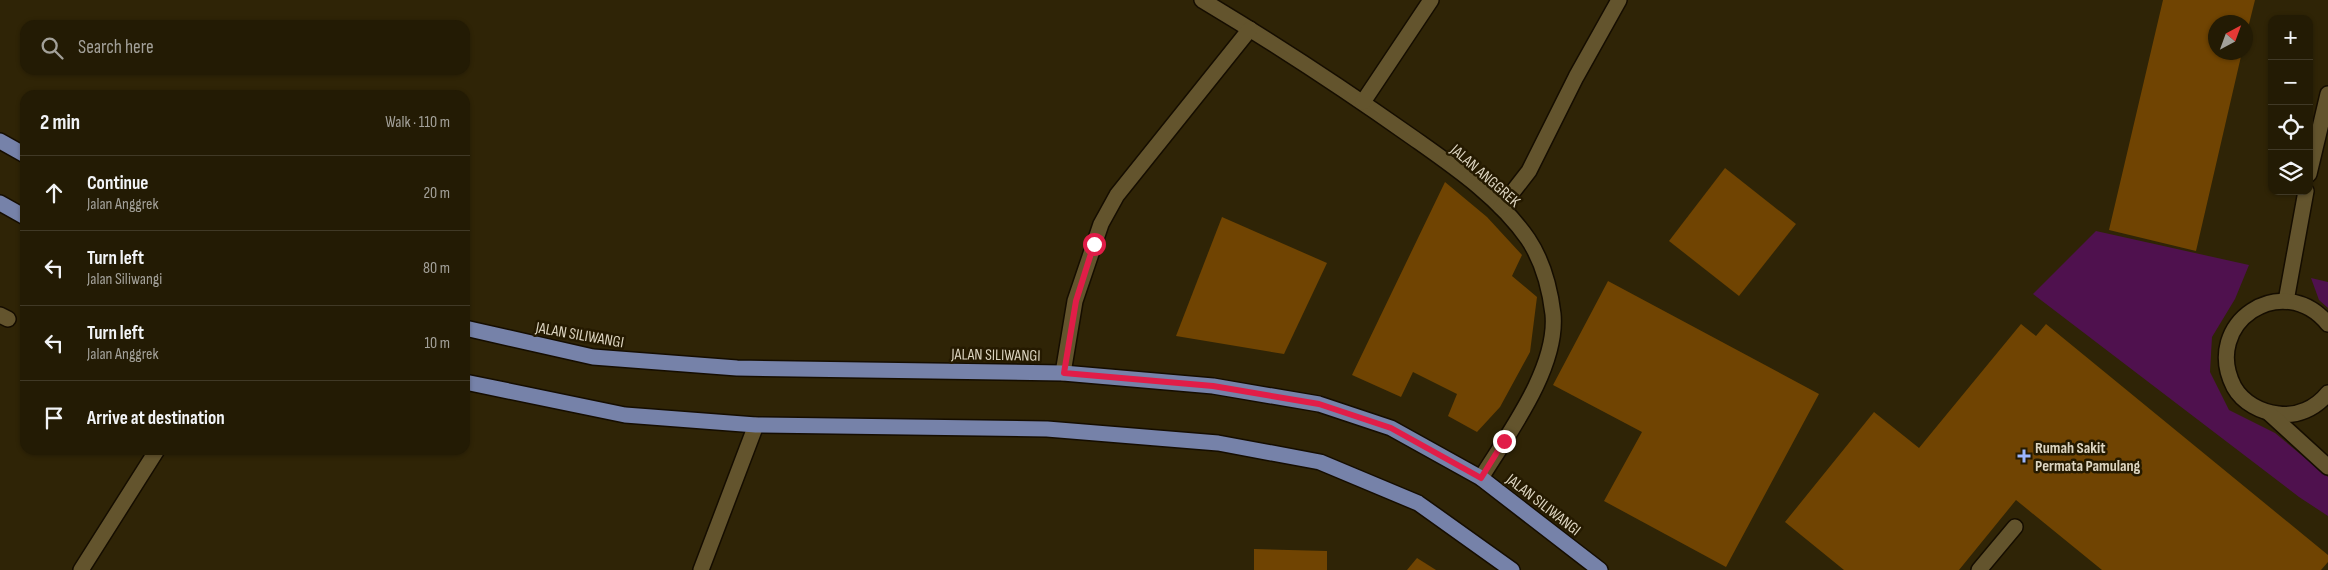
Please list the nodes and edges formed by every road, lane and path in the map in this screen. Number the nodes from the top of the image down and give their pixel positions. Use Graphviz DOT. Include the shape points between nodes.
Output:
graph roads {
  1 [pos="1202,0"];
  2 [pos="1431,0"];
  3 [pos="1619,0"];
  4 [pos="1250,29"];
  5 [pos="2328,94"];
  6 [pos="1363,102"];
  7 [pos="0,141"];
  8 [pos="20,152"];
  9 [pos="2313,157"];
  10 [pos="2305,195"];
  11 [pos="0,203"];
  12 [pos="1502,207"];
  13 [pos="20,214"];
  14 [pos="2286,301"];
  15 [pos="2328,324"];
  16 [pos="470,329"];
  17 [pos="1064,373"];
  18 [pos="470,383"];
  19 [pos="2328,393"];
  20 [pos="2269,413"];
  21 [pos="756,426"];
  22 [pos="155,455"];
  23 [pos="2328,466"];
  24 [pos="1481,478"];
  25 [pos="2015,527"];
  26 [pos="81,570"];
  27 [pos="701,570"];
  28 [pos="1512,570"];
  29 [pos="1600,570"];
  30 [pos="1979,570"];
  1 -- 4 [label="street, JALAN ANGGREK"];
  2 -- 6 [label="street"];
  3 -- 12 [label="street" via="1530,170"];
  4 -- 6 [label="street, JALAN ANGGREK"];
  4 -- 17 [label="street" via="1117,195 1102,224 1076,301"];
  5 -- 9 [label="street"];
  6 -- 12 [label="street, JALAN ANGGREK" via="1444,160"];
  7 -- 8 [label="main road"];
  10 -- 14 [label="street"];
  11 -- 13 [label="main road"];
  12 -- 24 [label="street, JALAN ANGGREK" via="1528,240 1543,269 1553,315 1549,354 1533,393"];
  14 -- 15 [label="street" via="2304,305"];
  14 -- 20 [label="street" via="2268,303 2251,310 2229,339 2226,358 2229,376 2238,393 2251,406"];
  16 -- 17 [label="main road, JALAN SILIWANGI" via="593,357 718,367"];
  17 -- 24 [label="main road, JALAN SILIWANGI" via="1213,386 1319,404 1391,428"];
  18 -- 21 [label="main road" via="625,415"];
  19 -- 20 [label="street" via="2306,411 2288,416"];
  20 -- 23 [label="street"];
  21 -- 27 [label="street"];
  21 -- 28 [label="main road" via="1047,429 1218,443 1320,462 1418,503"];
  22 -- 26 [label="street"];
  24 -- 29 [label="main road, JALAN SILIWANGI"];
  25 -- 30 [label="street"];
}
